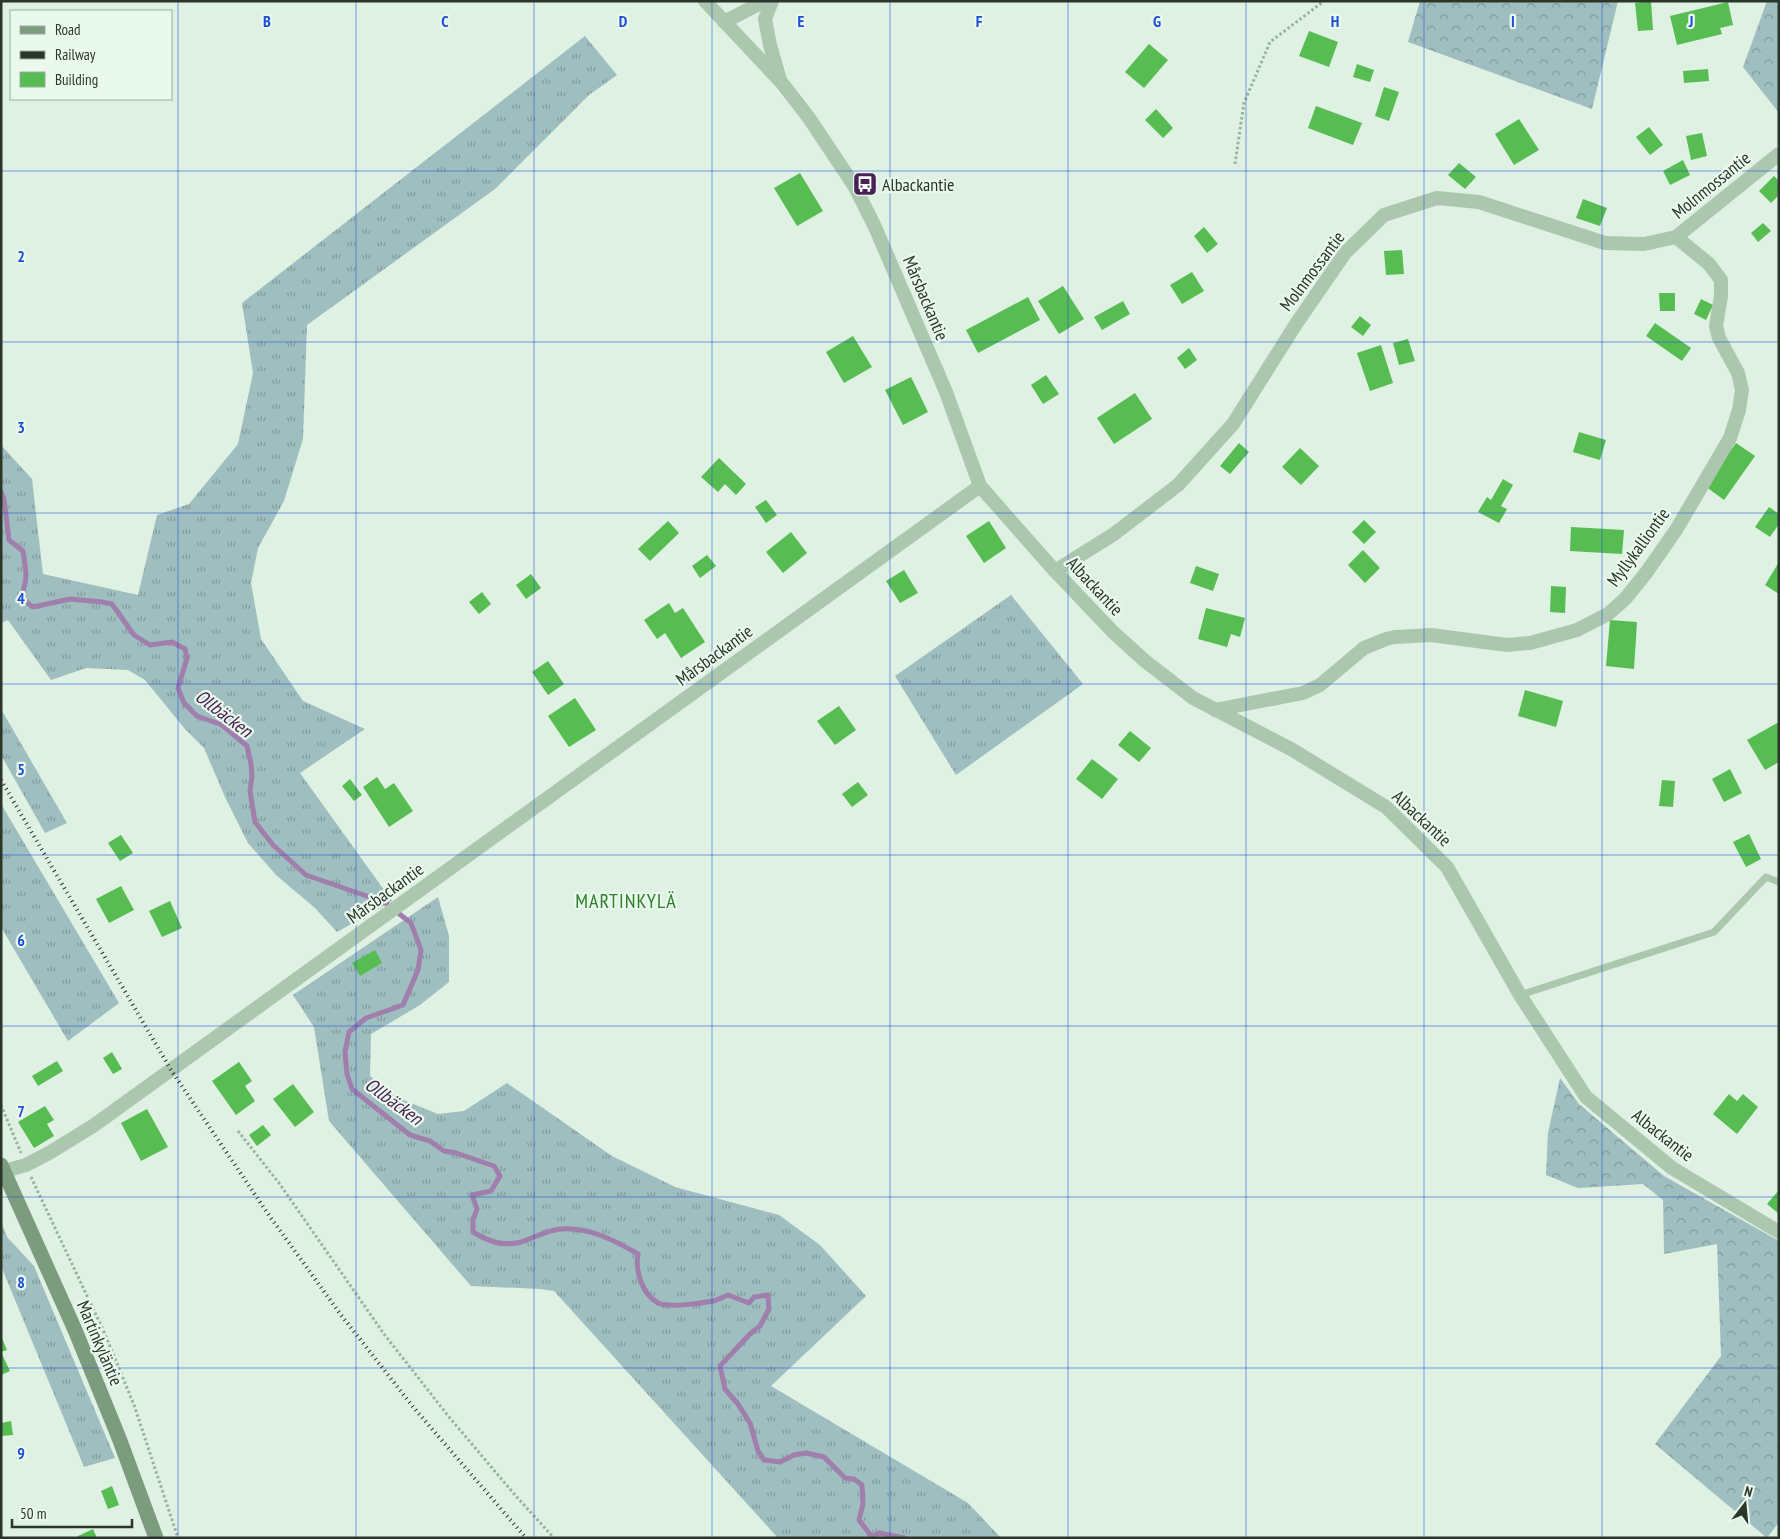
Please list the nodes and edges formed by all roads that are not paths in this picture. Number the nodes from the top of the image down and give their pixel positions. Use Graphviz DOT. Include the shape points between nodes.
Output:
graph roads {
  1 [pos="705,1"];
  2 [pos="760,1"];
  3 [pos="772,1"];
  4 [pos="724,22"];
  5 [pos="782,84"];
  6 [pos="1779,154"];
  7 [pos="1676,237"];
  8 [pos="980,486"];
  9 [pos="1055,571"];
  10 [pos="1215,710"];
  11 [pos="1779,882"];
  12 [pos="1520,995"];
  13 [pos="2,1169"];
  14 [pos="1779,1232"];
  15 [pos="156,1538"];
  1 -- 4 [label="street, Mårsbackantie"];
  2 -- 4 [label="street"];
  3 -- 5 [label="street" via="766,19"];
  4 -- 5 [label="street, Mårsbackantie"];
  5 -- 8 [label="street, Mårsbackantie" via="855,187 875,227 946,392"];
  6 -- 7 [label="street, Molnmossantie"];
  7 -- 9 [label="street, Molnmossantie" via="1644,244 1605,243 1479,202 1437,198 1384,215 1345,253 1233,424 1178,485 1114,534"];
  7 -- 10 [label="street, Myllykalliontie" via="1709,264 1721,280 1716,326 1738,373 1742,390 1730,438 1676,530 1624,599 1608,614 1577,630 1530,643 1507,645 1431,635 1386,639 1364,648 1320,685 1302,693"];
  8 -- 9 [label="street, Albackantie"];
  8 -- 13 [label="street, Mårsbackantie" via="93,1126 26,1165"];
  9 -- 10 [label="street, Albackantie" via="1146,661 1193,698"];
  10 -- 12 [label="street, Albackantie" via="1291,749 1386,807 1446,867"];
  11 -- 12 [label="lane" via="1766,877 1714,932"];
  12 -- 14 [label="street, Albackantie" via="1586,1096 1672,1168"];
  13 -- 15 [label="street, Martinkyläntie" via="75,1330"];
}
